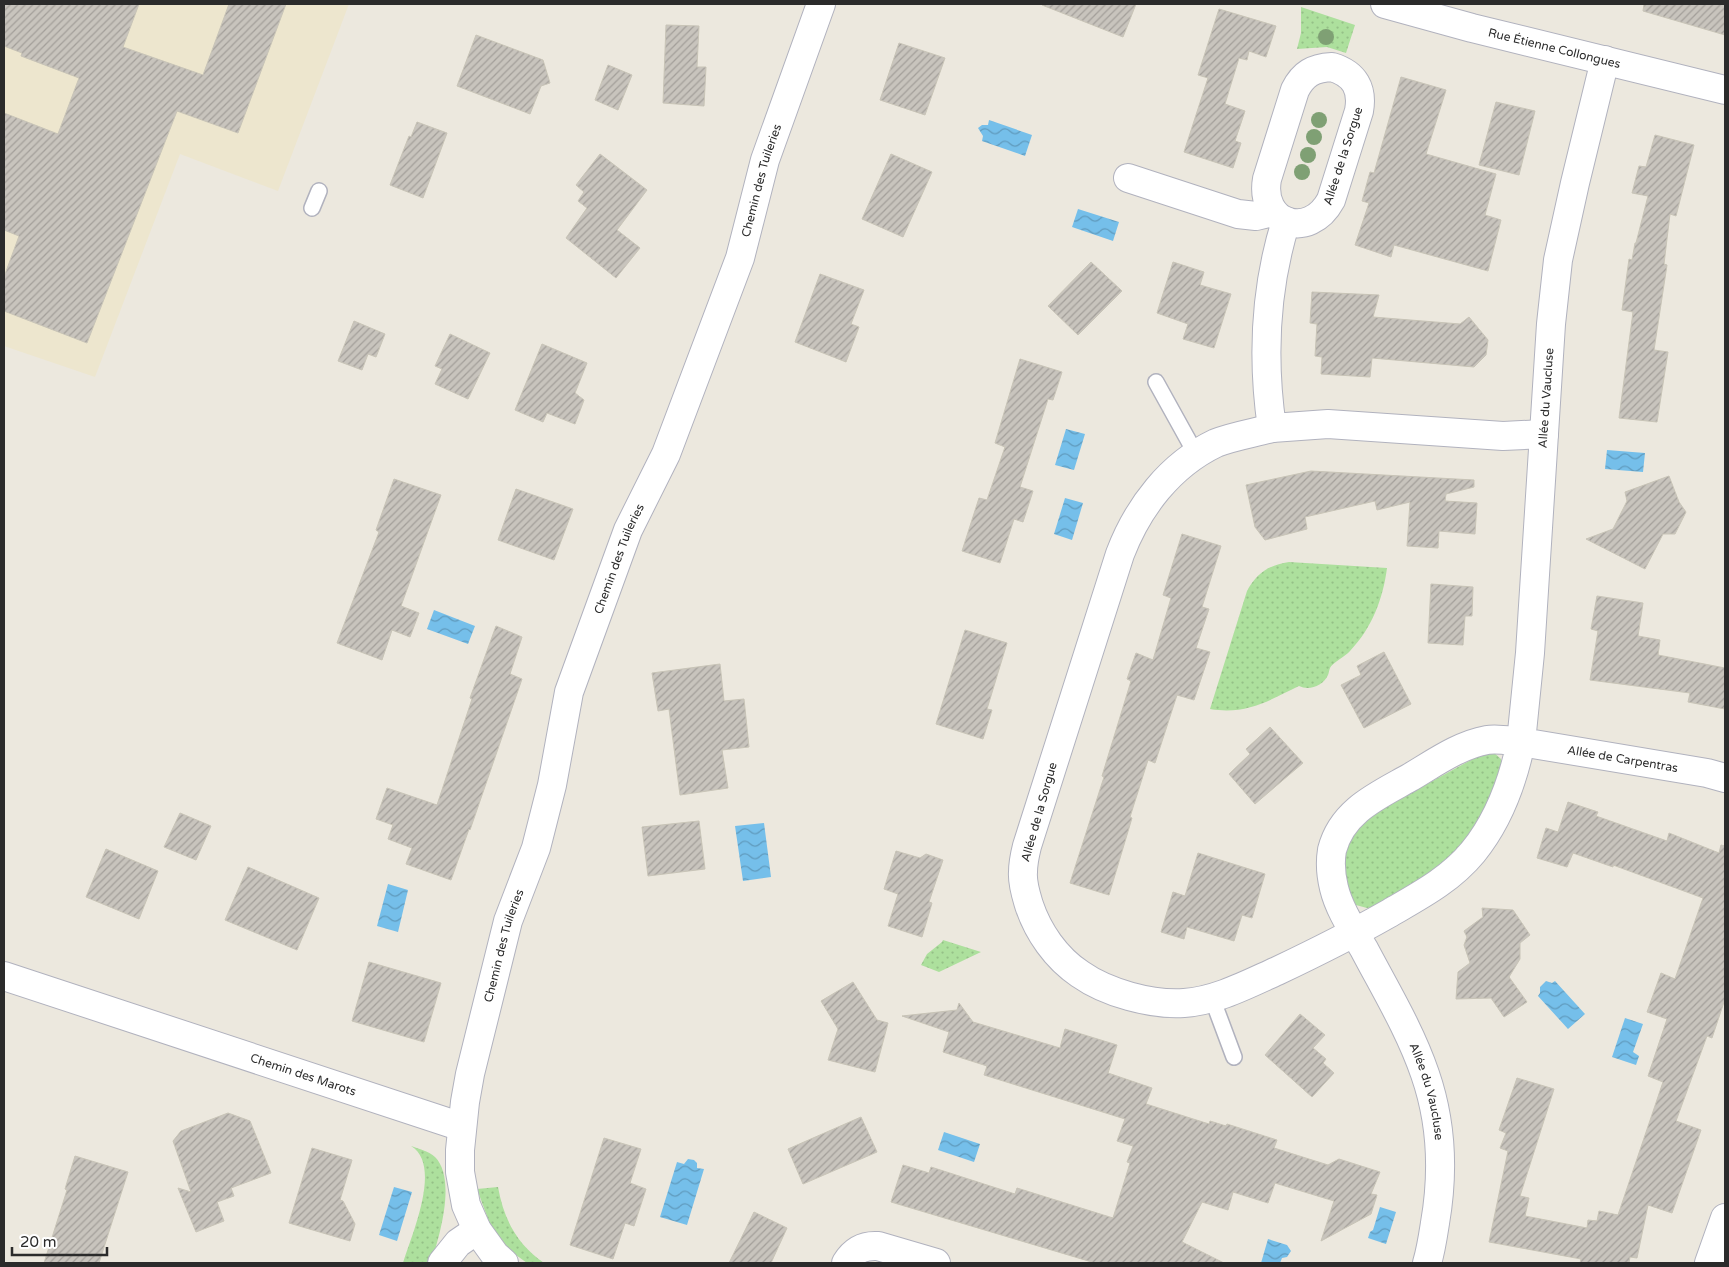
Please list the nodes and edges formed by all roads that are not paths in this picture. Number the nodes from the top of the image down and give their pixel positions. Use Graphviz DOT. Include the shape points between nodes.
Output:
graph roads {
  1 [pos="821,4"];
  2 [pos="1385,4"];
  3 [pos="1606,60"];
  4 [pos="1725,90"];
  5 [pos="1128,178"];
  6 [pos="319,191"];
  7 [pos="312,208"];
  8 [pos="1280,216"];
  9 [pos="1156,382"];
  10 [pos="1272,428"];
  11 [pos="1544,434"];
  12 [pos="1197,456"];
  13 [pos="1521,742"];
  14 [pos="1725,778"];
  15 [pos="1355,933"];
  16 [pos="4,976"];
  17 [pos="1212,998"];
  18 [pos="1234,1058"];
  19 [pos="462,1127"];
  20 [pos="1725,1218"];
  21 [pos="477,1230"];
  22 [pos="442,1263"];
  23 [pos="504,1263"];
  24 [pos="846,1263"];
  25 [pos="936,1263"];
  26 [pos="1427,1263"];
  27 [pos="1709,1263"];
  1 -- 19 [label="street, Chemin des Tuileries" via="765,160 740,258 666,454 628,530 569,692 552,785 536,848 508,921 470,1074"];
  2 -- 3 [label="street, Rue Étienne Collongues"];
  3 -- 4 [label="street, Rue Étienne Collongues"];
  3 -- 11 [label="street, Allée du Vaucluse" via="1558,260"];
  5 -- 8 [label="street, Allée de la Sorgue" via="1238,214"];
  6 -- 7 [label="lane"];
  8 -- 8 [label="street, Allée de la Sorgue" via="1294,223 1305,222 1316,218 1330,200 1361,100 1352,78 1343,71 1332,67 1314,70 1300,80 1295,90 1266,179 1267,202"];
  8 -- 10 [label="street" via="1267,334"];
  9 -- 12 [label="lane"];
  10 -- 11 [label="street, Allée de la Sorgue" via="1328,424 1503,436"];
  10 -- 12 [label="street, Allée de la Sorgue" via="1216,444"];
  11 -- 13 [label="street, Allée du Vaucluse"];
  12 -- 17 [label="street, Allée de la Sorgue" via="1176,470 1155,491 1129,530 1027,846 1022,874 1039,930 1065,962 1080,974 1145,1000 1183,1003"];
  13 -- 14 [label="street, Allée de Carpentras"];
  13 -- 15 [label="street, Allée du Vaucluse" via="1503,803 1472,852 1436,885"];
  13 -- 15 [label="street, Allée du Vaucluse" via="1488,740 1459,750 1378,796 1348,818 1336,840 1331,864 1334,889"];
  15 -- 17 [label="street, Allée de la Sorgue"];
  15 -- 26 [label="street, Allée du Vaucluse" via="1414,1047 1438,1123 1440,1193"];
  16 -- 19 [label="street, Chemin des Marots"];
  17 -- 18 [label="lane"];
  19 -- 21 [label="street" via="460,1172 466,1206"];
  20 -- 27 [label="street"];
  21 -- 22 [label="street" via="458,1243"];
  21 -- 23 [label="street"];
  24 -- 25 [label="street" via="860,1248 872,1245"];
}
